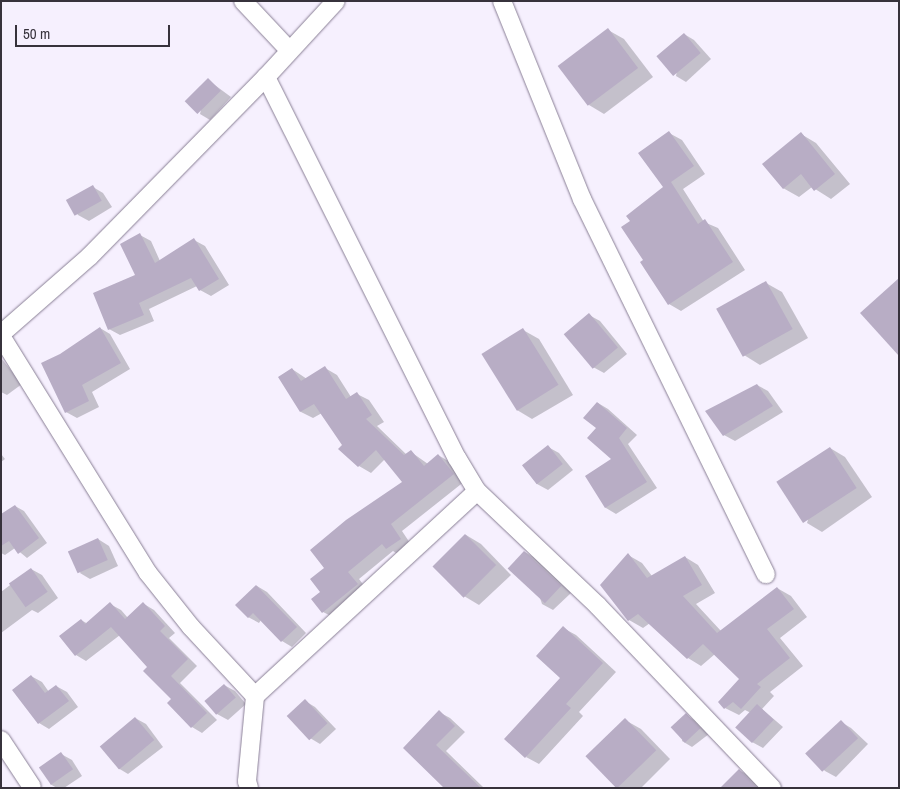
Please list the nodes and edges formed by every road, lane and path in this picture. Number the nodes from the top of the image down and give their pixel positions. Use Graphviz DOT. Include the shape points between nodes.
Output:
graph roads {
  1 [pos="243,1"];
  2 [pos="336,1"];
  3 [pos="502,1"];
  4 [pos="289,50"];
  5 [pos="266,77"];
  6 [pos="1,335"];
  7 [pos="477,491"];
  8 [pos="766,574"];
  9 [pos="255,696"];
  10 [pos="1,740"];
  11 [pos="32,787"];
  12 [pos="249,788"];
  13 [pos="772,788"];
  1 -- 4 [label="street"];
  2 -- 4 [label="street"];
  3 -- 8 [label="street" via="582,199"];
  4 -- 5 [label="street"];
  5 -- 6 [label="street" via="90,256"];
  5 -- 7 [label="street" via="457,458"];
  6 -- 9 [label="street" via="148,573 191,627"];
  7 -- 9 [label="street"];
  7 -- 13 [label="street" via="598,606"];
  9 -- 12 [label="street"];
  10 -- 11 [label="street"];
}
